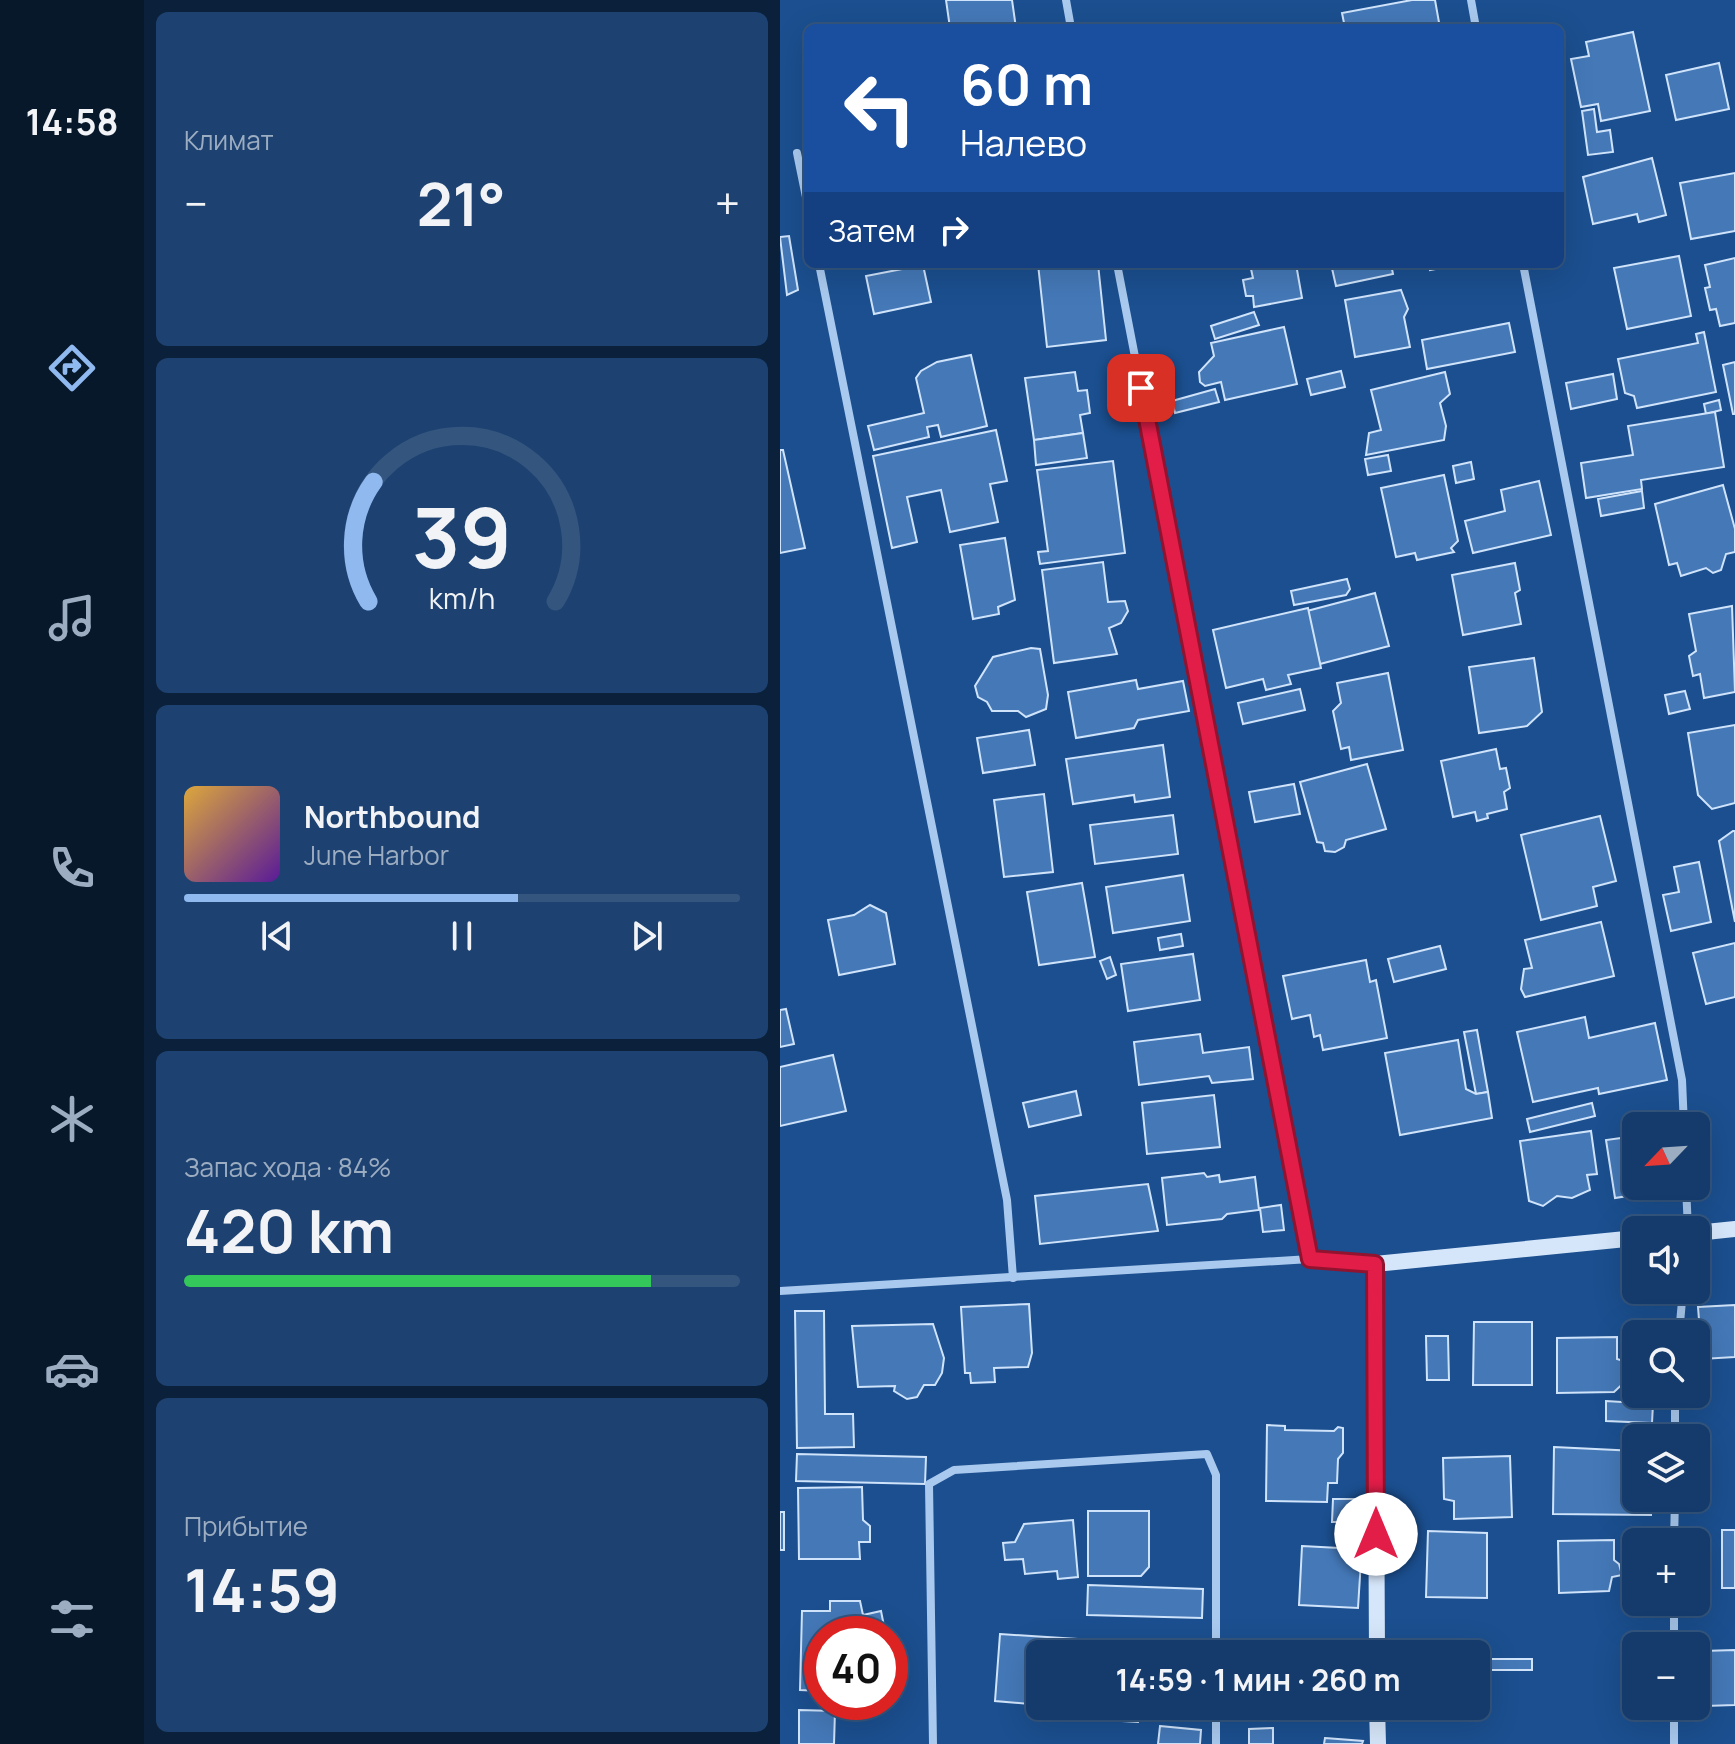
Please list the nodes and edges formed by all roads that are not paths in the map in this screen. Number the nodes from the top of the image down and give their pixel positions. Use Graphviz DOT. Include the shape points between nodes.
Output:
graph roads {
  1 [pos="1066,0"];
  2 [pos="1471,0"];
  3 [pos="1070,24"];
  4 [pos="1475,24"];
  5 [pos="797,153"];
  6 [pos="804,187"];
  7 [pos="820,268"];
  8 [pos="1118,268"];
  9 [pos="1524,268"];
  10 [pos="1683,1112"];
  11 [pos="1735,1229"];
  12 [pos="1710,1232"];
  13 [pos="1622,1239"];
  14 [pos="1310,1259"];
  15 [pos="1375,1264"];
  16 [pos="1013,1278"];
  17 [pos="780,1290"];
  18 [pos="1216,1640"];
  19 [pos="1377,1640"];
  20 [pos="1216,1720"];
  21 [pos="1377,1720"];
  22 [pos="1674,1720"];
  23 [pos="933,1744"];
  24 [pos="1216,1744"];
  25 [pos="1378,1744"];
  26 [pos="1674,1744"];
  1 -- 3 [label="street"];
  2 -- 4 [label="street"];
  5 -- 6 [label="street"];
  7 -- 16 [label="street" via="1007,1200"];
  8 -- 14 [label="street"];
  9 -- 10 [label="street" via="1682,1080"];
  11 -- 12 [label="street"];
  13 -- 15 [label="street"];
  14 -- 15 [label="street"];
  14 -- 16 [label="street"];
  15 -- 19 [label="street"];
  16 -- 17 [label="street"];
  18 -- 23 [label="street" via="1216,1475 1207,1454 954,1470 929,1484"];
  20 -- 24 [label="street"];
  21 -- 25 [label="street"];
  22 -- 26 [label="street"];
}
